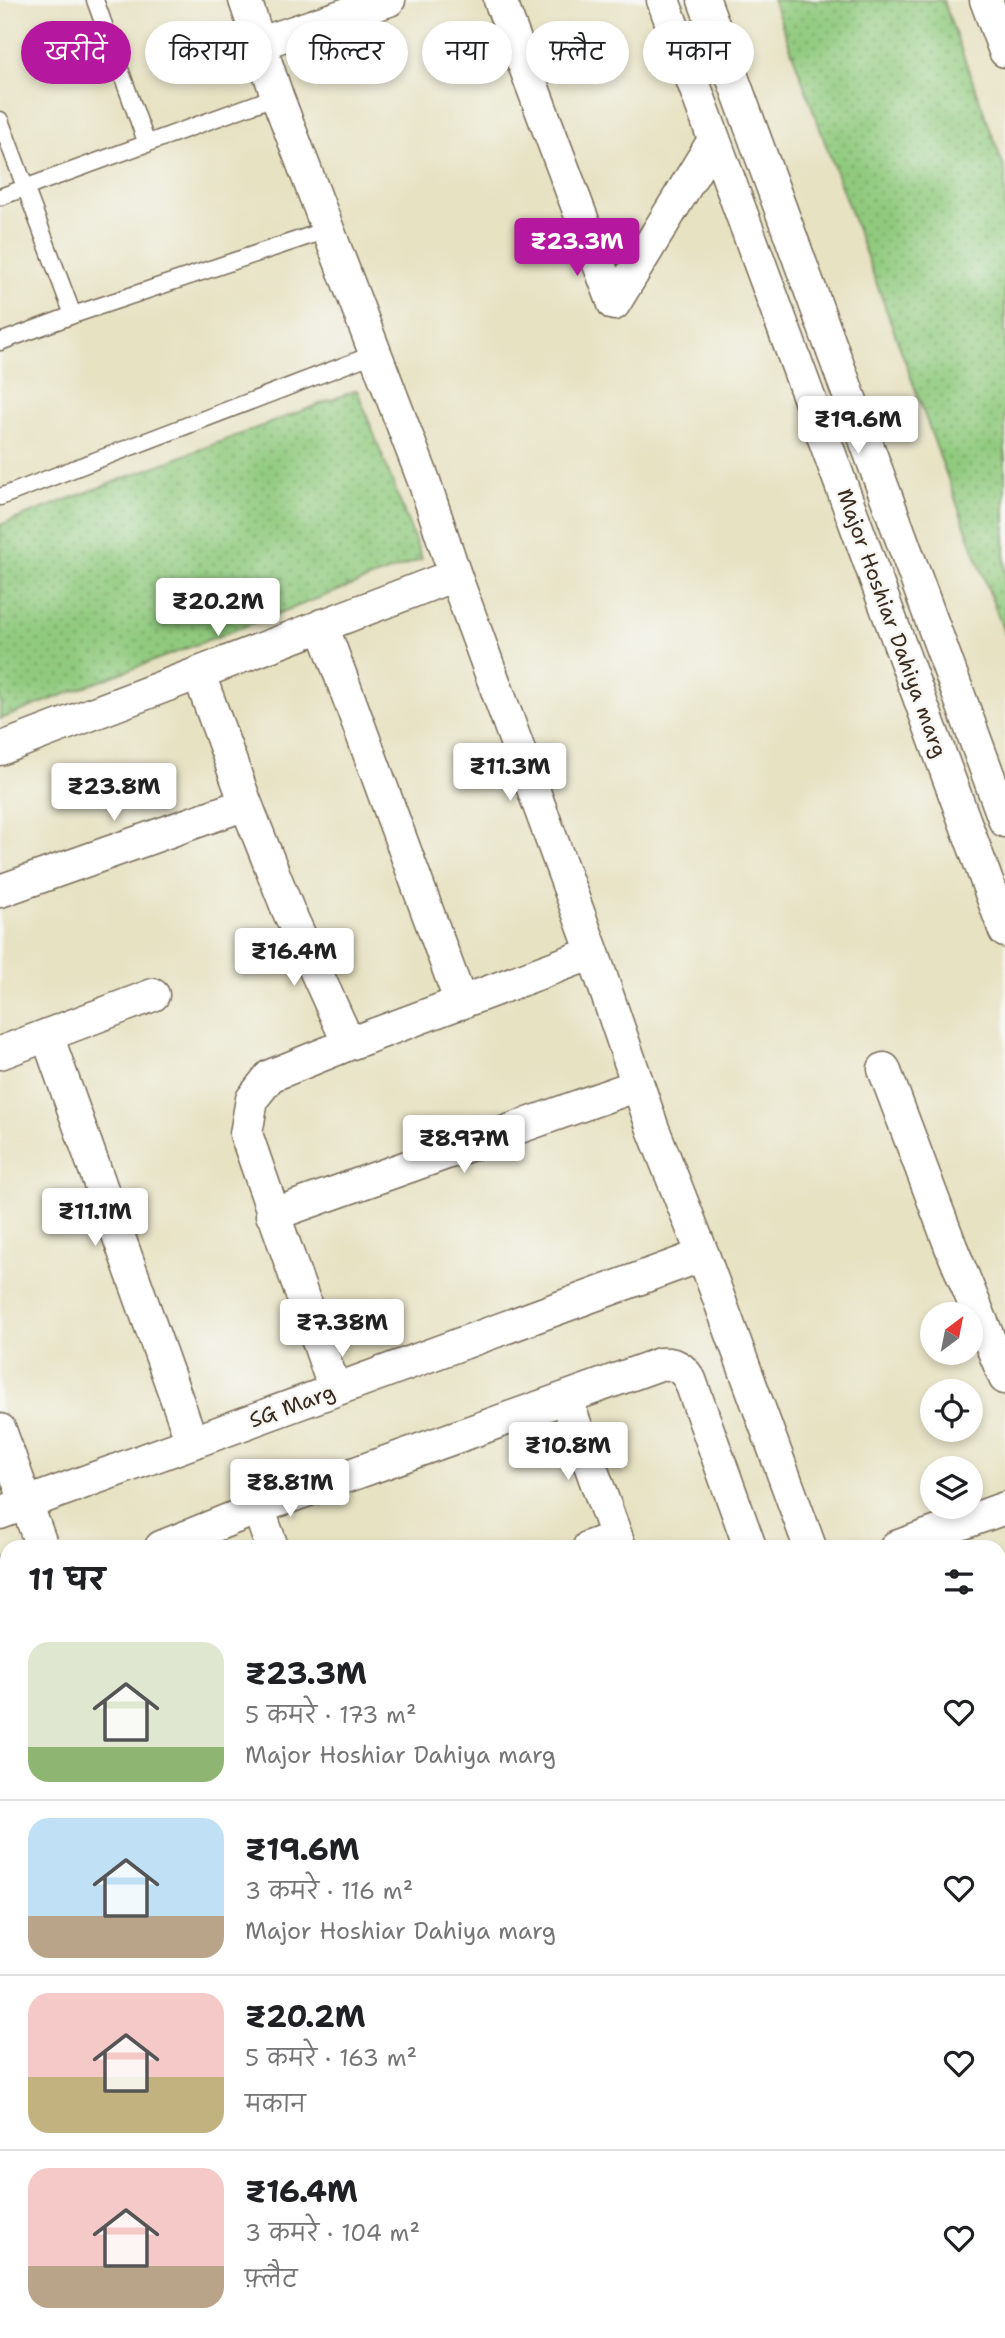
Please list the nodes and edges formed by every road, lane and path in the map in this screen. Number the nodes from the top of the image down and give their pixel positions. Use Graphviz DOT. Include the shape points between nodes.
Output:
graph roads {
  1 [pos="95,0"];
  2 [pos="245,0"];
  3 [pos="389,0"];
  4 [pos="500,0"];
  5 [pos="663,0"];
  6 [pos="704,0"];
  7 [pos="986,0"];
  8 [pos="253,21"];
  9 [pos="272,39"];
  10 [pos="1005,51"];
  11 [pos="272,79"];
  12 [pos="277,96"];
  13 [pos="0,120"];
  14 [pos="714,140"];
  15 [pos="147,144"];
  16 [pos="26,188"];
  17 [pos="0,197"];
  18 [pos="327,230"];
  19 [pos="72,315"];
  20 [pos="0,342"];
  21 [pos="374,354"];
  22 [pos="0,496"];
  23 [pos="455,575"];
  24 [pos="323,625"];
  25 [pos="200,674"];
  26 [pos="0,749"];
  27 [pos="246,804"];
  28 [pos="1005,821"];
  29 [pos="0,891"];
  30 [pos="1005,931"];
  31 [pos="593,953"];
  32 [pos="153,995"];
  33 [pos="461,1003"];
  34 [pos="47,1035"];
  35 [pos="349,1044"];
  36 [pos="0,1053"];
  37 [pos="884,1069"];
  38 [pos="638,1085"];
  39 [pos="272,1215"];
  40 [pos="703,1255"];
  41 [pos="1005,1378"];
  42 [pos="335,1390"];
  43 [pos="566,1398"];
  44 [pos="0,1430"];
  45 [pos="192,1443"];
  46 [pos="13,1508"];
  47 [pos="258,1508"];
  48 [pos="1005,1508"];
  49 [pos="37,1540"];
  50 [pos="178,1540"];
  51 [pos="269,1540"];
  52 [pos="608,1540"];
  53 [pos="747,1540"];
  54 [pos="800,1540"];
  55 [pos="916,1540"];
  1 -- 15 [label="lane"];
  2 -- 8 [label="street"];
  3 -- 9 [label="street"];
  4 -- 14 [label="street" via="614,304"];
  5 -- 14 [label="street, Major Hoshiar Dahiya marg"];
  6 -- 28 [label="street, Major Hoshiar Dahiya marg"];
  7 -- 10 [label="street"];
  11 -- 12 [label="street"];
  12 -- 15 [label="lane"];
  12 -- 18 [label="street"];
  13 -- 16 [label="lane"];
  14 -- 30 [label="street, Major Hoshiar Dahiya marg"];
  15 -- 16 [label="lane"];
  16 -- 17 [label="lane"];
  16 -- 19 [label="lane"];
  18 -- 19 [label="lane"];
  18 -- 21 [label="street"];
  19 -- 20 [label="lane"];
  21 -- 22 [label="lane"];
  21 -- 23 [label="street"];
  23 -- 24 [label="street"];
  23 -- 31 [label="street"];
  24 -- 25 [label="street"];
  24 -- 33 [label="street"];
  25 -- 26 [label="street"];
  25 -- 27 [label="street"];
  27 -- 29 [label="street"];
  27 -- 35 [label="street"];
  31 -- 33 [label="street"];
  31 -- 38 [label="street"];
  32 -- 34 [label="street"];
  33 -- 35 [label="street"];
  34 -- 36 [label="street"];
  34 -- 45 [label="street"];
  35 -- 39 [label="street" via="270,1076 252,1099 246,1134"];
  37 -- 41 [label="street"];
  38 -- 39 [label="street"];
  38 -- 40 [label="street"];
  39 -- 42 [label="street"];
  40 -- 42 [label="street, SG Marg"];
  40 -- 54 [label="street"];
  42 -- 45 [label="street, SG Marg"];
  43 -- 47 [label="street"];
  43 -- 52 [label="street"];
  43 -- 53 [label="street" via="660,1364 672,1363 683,1369"];
  44 -- 46 [label="street"];
  45 -- 46 [label="street, SG Marg"];
  46 -- 49 [label="street"];
  47 -- 50 [label="street"];
  47 -- 51 [label="street"];
  48 -- 55 [label="street"];
}
